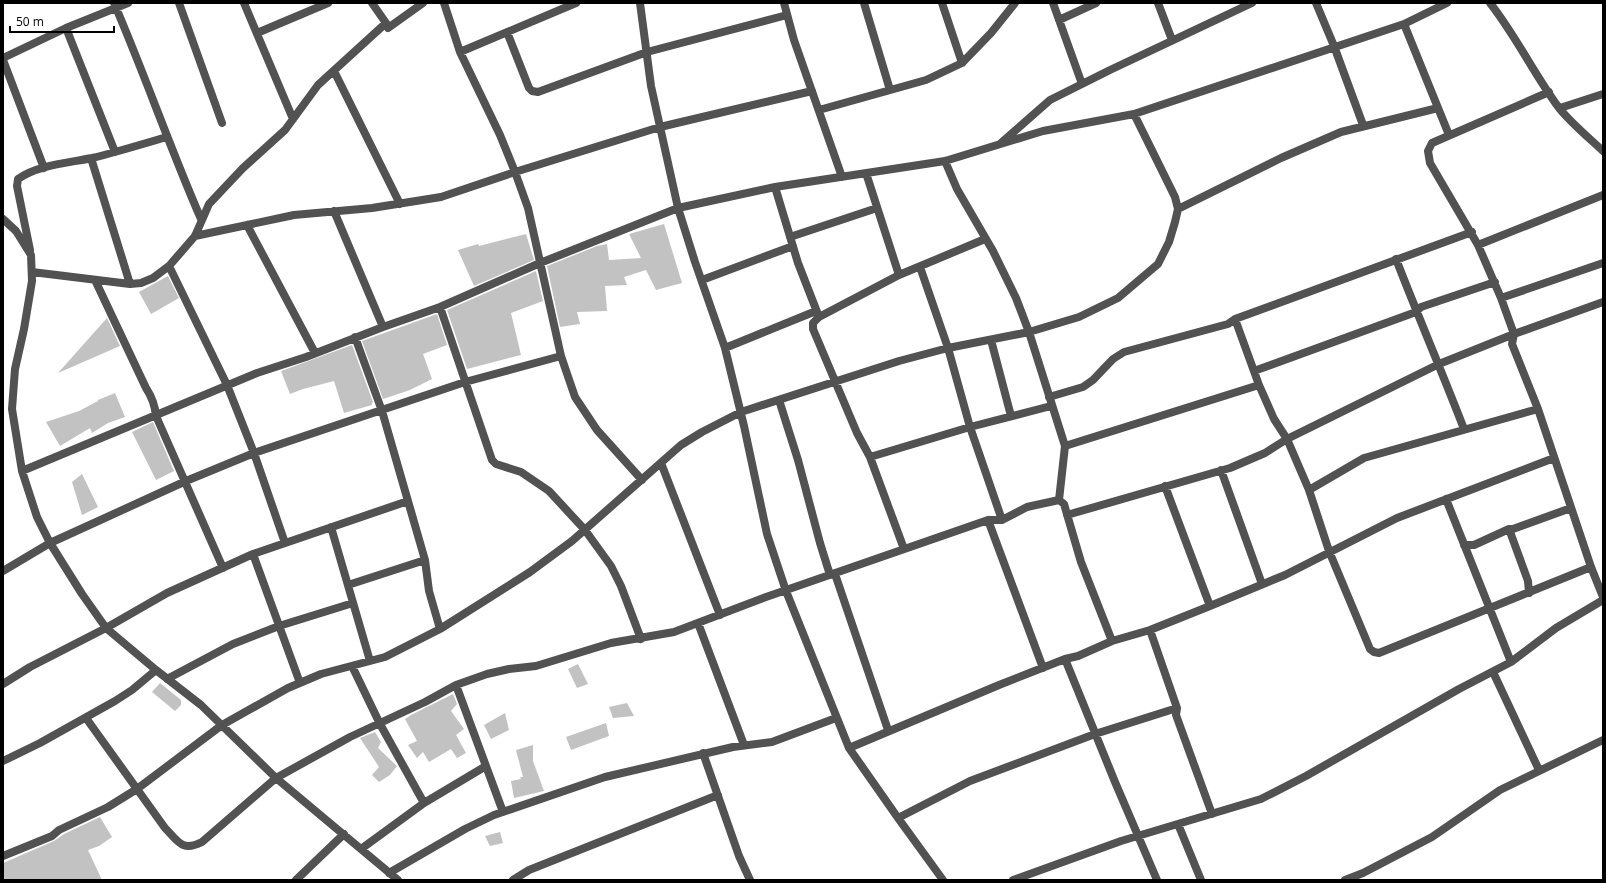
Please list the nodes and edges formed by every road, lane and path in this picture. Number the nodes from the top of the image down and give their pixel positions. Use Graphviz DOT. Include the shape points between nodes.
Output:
graph roads {
  1 [pos="128,3"];
  2 [pos="179,3"];
  3 [pos="244,3"];
  4 [pos="328,3"];
  5 [pos="372,3"];
  6 [pos="423,3"];
  7 [pos="444,3"];
  8 [pos="576,3"];
  9 [pos="640,3"];
  10 [pos="784,3"];
  11 [pos="864,3"];
  12 [pos="942,3"];
  13 [pos="1015,3"];
  14 [pos="1053,3"];
  15 [pos="1096,3"];
  16 [pos="1158,3"];
  17 [pos="1252,3"];
  18 [pos="1316,3"];
  19 [pos="1447,3"];
  20 [pos="1490,3"];
  21 [pos="115,5"];
  22 [pos="787,15"];
  23 [pos="1059,20"];
  24 [pos="386,23"];
  25 [pos="1404,24"];
  26 [pos="66,28"];
  27 [pos="507,32"];
  28 [pos="257,33"];
  29 [pos="1172,40"];
  30 [pos="1334,46"];
  31 [pos="460,52"];
  32 [pos="647,52"];
  33 [pos="3,59"];
  34 [pos="962,63"];
  35 [pos="334,70"];
  36 [pos="1082,84"];
  37 [pos="890,90"];
  38 [pos="812,91"];
  39 [pos="1549,92"];
  40 [pos="1603,94"];
  41 [pos="1438,108"];
  42 [pos="1560,108"];
  43 [pos="819,110"];
  44 [pos="1134,114"];
  45 [pos="293,119"];
  46 [pos="222,123"];
  47 [pos="1363,125"];
  48 [pos="660,127"];
  49 [pos="1449,136"];
  50 [pos="167,137"];
  51 [pos="999,145"];
  52 [pos="1603,151"];
  53 [pos="115,152"];
  54 [pos="91,158"];
  55 [pos="945,161"];
  56 [pos="44,168"];
  57 [pos="515,172"];
  58 [pos="866,173"];
  59 [pos="842,177"];
  60 [pos="774,187"];
  61 [pos="1603,195"];
  62 [pos="400,204"];
  63 [pos="678,208"];
  64 [pos="877,208"];
  65 [pos="1178,209"];
  66 [pos="334,211"];
  67 [pos="3,219"];
  68 [pos="201,219"];
  69 [pos="246,225"];
  70 [pos="1472,232"];
  71 [pos="196,236"];
  72 [pos="790,237"];
  73 [pos="985,239"];
  74 [pos="1478,245"];
  75 [pos="793,246"];
  76 [pos="31,255"];
  77 [pos="1396,259"];
  78 [pos="540,263"];
  79 [pos="1603,263"];
  80 [pos="169,266"];
  81 [pos="920,267"];
  82 [pos="32,272"];
  83 [pos="899,276"];
  84 [pos="95,280"];
  85 [pos="702,280"];
  86 [pos="1495,282"];
  87 [pos="130,284"];
  88 [pos="1501,298"];
  89 [pos="1603,302"];
  90 [pos="440,307"];
  91 [pos="1416,312"];
  92 [pos="818,314"];
  93 [pos="1235,319"];
  94 [pos="384,327"];
  95 [pos="1029,332"];
  96 [pos="1514,334"];
  97 [pos="355,337"];
  98 [pos="991,340"];
  99 [pos="725,348"];
  100 [pos="948,348"];
  101 [pos="315,354"];
  102 [pos="561,356"];
  103 [pos="1439,364"];
  104 [pos="1254,371"];
  105 [pos="465,382"];
  106 [pos="835,382"];
  107 [pos="227,385"];
  108 [pos="1259,385"];
  109 [pos="1049,397"];
  110 [pos="778,400"];
  111 [pos="1051,406"];
  112 [pos="1538,409"];
  113 [pos="382,411"];
  114 [pos="741,412"];
  115 [pos="156,416"];
  116 [pos="1011,416"];
  117 [pos="970,427"];
  118 [pos="1464,429"];
  119 [pos="1287,439"];
  120 [pos="1065,446"];
  121 [pos="254,453"];
  122 [pos="870,457"];
  123 [pos="1554,458"];
  124 [pos="661,463"];
  125 [pos="1221,470"];
  126 [pos="22,471"];
  127 [pos="642,480"];
  128 [pos="186,481"];
  129 [pos="1166,486"];
  130 [pos="1309,490"];
  131 [pos="1446,499"];
  132 [pos="1059,500"];
  133 [pos="408,501"];
  134 [pos="1571,508"];
  135 [pos="1067,514"];
  136 [pos="988,520"];
  137 [pos="1002,520"];
  138 [pos="331,527"];
  139 [pos="1509,529"];
  140 [pos="585,530"];
  141 [pos="50,543"];
  142 [pos="285,543"];
  143 [pos="1464,545"];
  144 [pos="904,549"];
  145 [pos="1329,551"];
  146 [pos="253,554"];
  147 [pos="424,560"];
  148 [pos="1591,567"];
  149 [pos="223,568"];
  150 [pos="3,571"];
  151 [pos="833,575"];
  152 [pos="1262,584"];
  153 [pos="348,585"];
  154 [pos="786,591"];
  155 [pos="1529,593"];
  156 [pos="1603,597"];
  157 [pos="1603,600"];
  158 [pos="353,603"];
  159 [pos="1210,606"];
  160 [pos="1490,609"];
  161 [pos="720,615"];
  162 [pos="698,623"];
  163 [pos="279,626"];
  164 [pos="106,628"];
  165 [pos="440,629"];
  166 [pos="1150,630"];
  167 [pos="641,638"];
  168 [pos="1112,641"];
  169 [pos="1065,660"];
  170 [pos="370,661"];
  171 [pos="1511,662"];
  172 [pos="352,666"];
  173 [pos="1043,668"];
  174 [pos="156,670"];
  175 [pos="1493,672"];
  176 [pos="167,679"];
  177 [pos="300,683"];
  178 [pos="3,684"];
  179 [pos="456,685"];
  180 [pos="1177,708"];
  181 [pos="86,718"];
  182 [pos="836,718"];
  183 [pos="380,724"];
  184 [pos="222,725"];
  185 [pos="888,730"];
  186 [pos="1095,734"];
  187 [pos="1603,740"];
  188 [pos="744,745"];
  189 [pos="849,748"];
  190 [pos="703,753"];
  191 [pos="3,761"];
  192 [pos="486,766"];
  193 [pos="1539,770"];
  194 [pos="276,778"];
  195 [pos="137,789"];
  196 [pos="718,795"];
  197 [pos="424,803"];
  198 [pos="503,812"];
  199 [pos="1212,814"];
  200 [pos="898,818"];
  201 [pos="1178,824"];
  202 [pos="344,834"];
  203 [pos="1138,836"];
  204 [pos="361,849"];
  205 [pos="3,856"];
  206 [pos="389,873"];
  207 [pos="1365,876"];
  208 [pos="296,880"];
  209 [pos="398,880"];
  210 [pos="513,880"];
  211 [pos="750,880"];
  212 [pos="943,880"];
  213 [pos="1013,880"];
  214 [pos="1157,880"];
  215 [pos="1201,880"];
  216 [pos="1345,880"];
  1 -- 21 [label="street"];
  2 -- 46 [label="street"];
  3 -- 28 [label="street"];
  4 -- 28 [label="street"];
  5 -- 24 [label="street"];
  6 -- 24 [label="street" via="388,28"];
  7 -- 31 [label="street"];
  8 -- 27 [label="street"];
  9 -- 32 [label="street"];
  10 -- 22 [label="street"];
  11 -- 37 [label="street"];
  12 -- 34 [label="street"];
  13 -- 34 [label="street"];
  14 -- 23 [label="street"];
  15 -- 23 [label="street"];
  16 -- 29 [label="street"];
  17 -- 29 [label="street"];
  18 -- 30 [label="street"];
  19 -- 25 [label="street"];
  20 -- 39 [label="street"];
  21 -- 26 [label="street"];
  21 -- 50 [label="street"];
  22 -- 32 [label="street"];
  22 -- 38 [label="street"];
  23 -- 36 [label="street"];
  24 -- 35 [label="street"];
  25 -- 30 [label="street"];
  25 -- 41 [label="street"];
  26 -- 33 [label="street"];
  26 -- 53 [label="street"];
  27 -- 31 [label="street"];
  27 -- 32 [label="street" via="529,88 538,92"];
  28 -- 45 [label="street"];
  29 -- 36 [label="street"];
  30 -- 44 [label="street"];
  30 -- 47 [label="street"];
  31 -- 57 [label="street"];
  32 -- 48 [label="street"];
  33 -- 56 [label="street"];
  34 -- 37 [label="street" via="926,80"];
  35 -- 45 [label="street" via="318,85"];
  35 -- 62 [label="street"];
  36 -- 51 [label="street" via="1050,100"];
  37 -- 43 [label="street"];
  38 -- 43 [label="street"];
  38 -- 48 [label="street"];
  39 -- 42 [label="street"];
  39 -- 49 [label="street"];
  40 -- 42 [label="street"];
  41 -- 47 [label="street"];
  41 -- 49 [label="street"];
  42 -- 52 [label="street"];
  43 -- 59 [label="street"];
  44 -- 51 [label="street" via="1043,131"];
  44 -- 65 [label="street" via="1175,196"];
  45 -- 68 [label="street" via="285,130 243,168 209,204"];
  47 -- 65 [label="street" via="1282,158"];
  48 -- 57 [label="street"];
  48 -- 63 [label="street"];
  49 -- 70 [label="street" via="1432,143 1428,151 1430,163"];
  50 -- 53 [label="street"];
  50 -- 68 [label="street"];
  51 -- 55 [label="street"];
  53 -- 54 [label="street"];
  54 -- 56 [label="street"];
  54 -- 87 [label="street"];
  55 -- 58 [label="street"];
  55 -- 73 [label="street" via="957,189"];
  56 -- 76 [label="street" via="23,175 17,186"];
  57 -- 62 [label="street" via="441,196"];
  57 -- 78 [label="street" via="528,208"];
  58 -- 59 [label="street"];
  58 -- 64 [label="street"];
  59 -- 60 [label="street"];
  60 -- 63 [label="street"];
  60 -- 72 [label="street"];
  61 -- 74 [label="street"];
  62 -- 66 [label="street"];
  63 -- 78 [label="street"];
  63 -- 85 [label="street"];
  64 -- 72 [label="street"];
  64 -- 83 [label="street"];
  65 -- 95 [label="street" via="1169,242 1158,264 1118,298 1080,317"];
  66 -- 69 [label="street" via="294,215"];
  66 -- 94 [label="street"];
  67 -- 76 [label="street" via="16,231"];
  68 -- 71 [label="street"];
  69 -- 71 [label="street"];
  69 -- 101 [label="street"];
  70 -- 74 [label="street"];
  70 -- 77 [label="street"];
  71 -- 80 [label="street"];
  72 -- 75 [label="street"];
  73 -- 81 [label="street"];
  73 -- 95 [label="street" via="1016,298"];
  74 -- 86 [label="street"];
  75 -- 85 [label="street"];
  75 -- 92 [label="street"];
  76 -- 82 [label="street"];
  77 -- 91 [label="street"];
  77 -- 93 [label="street"];
  78 -- 90 [label="street"];
  78 -- 102 [label="street"];
  79 -- 88 [label="street"];
  80 -- 87 [label="street" via="141,283"];
  80 -- 107 [label="street"];
  81 -- 83 [label="street"];
  81 -- 100 [label="street"];
  82 -- 84 [label="street"];
  82 -- 126 [label="street" via="15,369 12,409"];
  83 -- 92 [label="street"];
  84 -- 87 [label="street"];
  84 -- 115 [label="street" via="151,396"];
  85 -- 99 [label="street"];
  86 -- 88 [label="street"];
  86 -- 91 [label="street" via="1421,307"];
  88 -- 96 [label="street"];
  89 -- 96 [label="street"];
  90 -- 94 [label="street"];
  90 -- 105 [label="street"];
  91 -- 103 [label="street"];
  91 -- 104 [label="street"];
  92 -- 99 [label="street"];
  92 -- 106 [label="street" via="813,323 814,329"];
  93 -- 104 [label="street"];
  93 -- 109 [label="street" via="1228,324 1124,352 1083,387"];
  94 -- 97 [label="street"];
  95 -- 98 [label="street"];
  95 -- 109 [label="street"];
  96 -- 103 [label="street"];
  96 -- 112 [label="street" via="1512,344"];
  97 -- 101 [label="street"];
  97 -- 113 [label="street"];
  98 -- 100 [label="street"];
  98 -- 116 [label="street"];
  99 -- 114 [label="street"];
  100 -- 106 [label="street"];
  100 -- 117 [label="street"];
  101 -- 107 [label="street"];
  102 -- 105 [label="street"];
  102 -- 127 [label="street" via="575,397 597,430"];
  103 -- 118 [label="street"];
  103 -- 119 [label="street"];
  104 -- 108 [label="street"];
  105 -- 113 [label="street"];
  105 -- 140 [label="street" via="492,460 496,464 521,472 549,491"];
  106 -- 110 [label="street"];
  106 -- 122 [label="street"];
  107 -- 115 [label="street"];
  107 -- 121 [label="street"];
  108 -- 119 [label="street" via="1274,419"];
  108 -- 120 [label="street"];
  109 -- 111 [label="street"];
  110 -- 114 [label="street"];
  110 -- 151 [label="street" via="798,460 820,543"];
  111 -- 116 [label="street"];
  111 -- 120 [label="street"];
  112 -- 118 [label="street"];
  112 -- 123 [label="street"];
  113 -- 121 [label="street"];
  113 -- 133 [label="street"];
  114 -- 124 [label="street" via="680,445"];
  114 -- 154 [label="street" via="767,534"];
  115 -- 126 [label="street"];
  115 -- 128 [label="street"];
  116 -- 117 [label="street"];
  117 -- 122 [label="street"];
  117 -- 137 [label="street"];
  118 -- 130 [label="street" via="1364,458"];
  119 -- 125 [label="street" via="1266,453"];
  119 -- 130 [label="street"];
  120 -- 132 [label="street"];
  121 -- 128 [label="street"];
  121 -- 142 [label="street"];
  122 -- 144 [label="street"];
  123 -- 131 [label="street"];
  123 -- 134 [label="street"];
  124 -- 127 [label="street"];
  124 -- 161 [label="street"];
  125 -- 129 [label="street"];
  125 -- 152 [label="street"];
  126 -- 141 [label="street" via="37,517"];
  127 -- 140 [label="street"];
  128 -- 141 [label="street"];
  128 -- 149 [label="street"];
  129 -- 135 [label="street"];
  129 -- 159 [label="street"];
  130 -- 145 [label="street"];
  131 -- 143 [label="street"];
  131 -- 145 [label="street" via="1397,518"];
  132 -- 135 [label="street" via="1064,504"];
  132 -- 137 [label="street" via="1027,507"];
  133 -- 138 [label="street"];
  133 -- 147 [label="street"];
  134 -- 139 [label="street"];
  134 -- 148 [label="street"];
  135 -- 168 [label="street" via="1081,562"];
  136 -- 137 [label="street"];
  136 -- 144 [label="street"];
  136 -- 173 [label="street"];
  138 -- 142 [label="street"];
  138 -- 153 [label="street"];
  139 -- 143 [label="street" via="1474,545"];
  139 -- 155 [label="street" via="1528,581"];
  140 -- 165 [label="street" via="530,572"];
  140 -- 167 [label="street" via="611,566"];
  141 -- 150 [label="street"];
  141 -- 164 [label="street"];
  142 -- 146 [label="street"];
  143 -- 160 [label="street"];
  144 -- 151 [label="street"];
  145 -- 152 [label="street" via="1285,575"];
  145 -- 160 [label="street" via="1370,649 1374,652 1379,653"];
  146 -- 149 [label="street"];
  146 -- 163 [label="street"];
  147 -- 153 [label="street"];
  147 -- 165 [label="street" via="429,591"];
  148 -- 155 [label="street"];
  148 -- 156 [label="street"];
  149 -- 164 [label="street" via="167,593"];
  151 -- 154 [label="street"];
  151 -- 185 [label="street"];
  152 -- 159 [label="street"];
  153 -- 158 [label="street"];
  154 -- 161 [label="street"];
  154 -- 182 [label="street"];
  155 -- 160 [label="street"];
  157 -- 171 [label="street" via="1556,628"];
  158 -- 163 [label="street"];
  158 -- 170 [label="street"];
  159 -- 166 [label="street"];
  160 -- 171 [label="street"];
  161 -- 162 [label="street"];
  162 -- 167 [label="street" via="674,632"];
  162 -- 188 [label="street"];
  163 -- 176 [label="street" via="234,644"];
  163 -- 177 [label="street"];
  164 -- 174 [label="street"];
  164 -- 178 [label="street" via="30,667"];
  165 -- 170 [label="street" via="385,657"];
  166 -- 168 [label="street"];
  166 -- 180 [label="street"];
  167 -- 179 [label="street" via="594,648 536,666 487,674"];
  168 -- 169 [label="street"];
  169 -- 173 [label="street"];
  169 -- 186 [label="street"];
  170 -- 172 [label="street"];
  171 -- 175 [label="street"];
  172 -- 177 [label="street" via="321,674"];
  172 -- 183 [label="street"];
  173 -- 185 [label="street"];
  174 -- 176 [label="street"];
  174 -- 181 [label="street" via="126,694"];
  175 -- 193 [label="street"];
  175 -- 199 [label="street" via="1262,799"];
  176 -- 184 [label="street"];
  177 -- 184 [label="street"];
  179 -- 183 [label="street"];
  179 -- 192 [label="street"];
  180 -- 186 [label="street"];
  180 -- 199 [label="street" via="1176,715"];
  181 -- 191 [label="street"];
  181 -- 195 [label="street"];
  182 -- 188 [label="street" via="772,742"];
  182 -- 189 [label="street"];
  183 -- 194 [label="street"];
  183 -- 197 [label="street"];
  184 -- 194 [label="street"];
  184 -- 195 [label="street"];
  185 -- 189 [label="street"];
  186 -- 200 [label="street" via="970,781"];
  186 -- 203 [label="street"];
  187 -- 193 [label="street"];
  188 -- 190 [label="street"];
  189 -- 200 [label="street"];
  190 -- 196 [label="street"];
  190 -- 198 [label="street" via="605,777"];
  192 -- 197 [label="street"];
  192 -- 198 [label="street"];
  193 -- 207 [label="street" via="1500,790 1432,837"];
  194 -- 195 [label="street" via="202,842 192,847 181,844 165,828"];
  194 -- 202 [label="street"];
  195 -- 205 [label="street" via="108,807 58,830 52,836"];
  196 -- 210 [label="street" via="529,870"];
  196 -- 211 [label="street"];
  197 -- 204 [label="street"];
  198 -- 206 [label="street" via="465,829"];
  199 -- 201 [label="street"];
  200 -- 212 [label="street"];
  201 -- 203 [label="street"];
  201 -- 215 [label="street"];
  202 -- 204 [label="street"];
  202 -- 208 [label="street"];
  203 -- 213 [label="street"];
  203 -- 214 [label="street"];
  204 -- 206 [label="street"];
  206 -- 209 [label="street"];
  207 -- 216 [label="street"];
}
